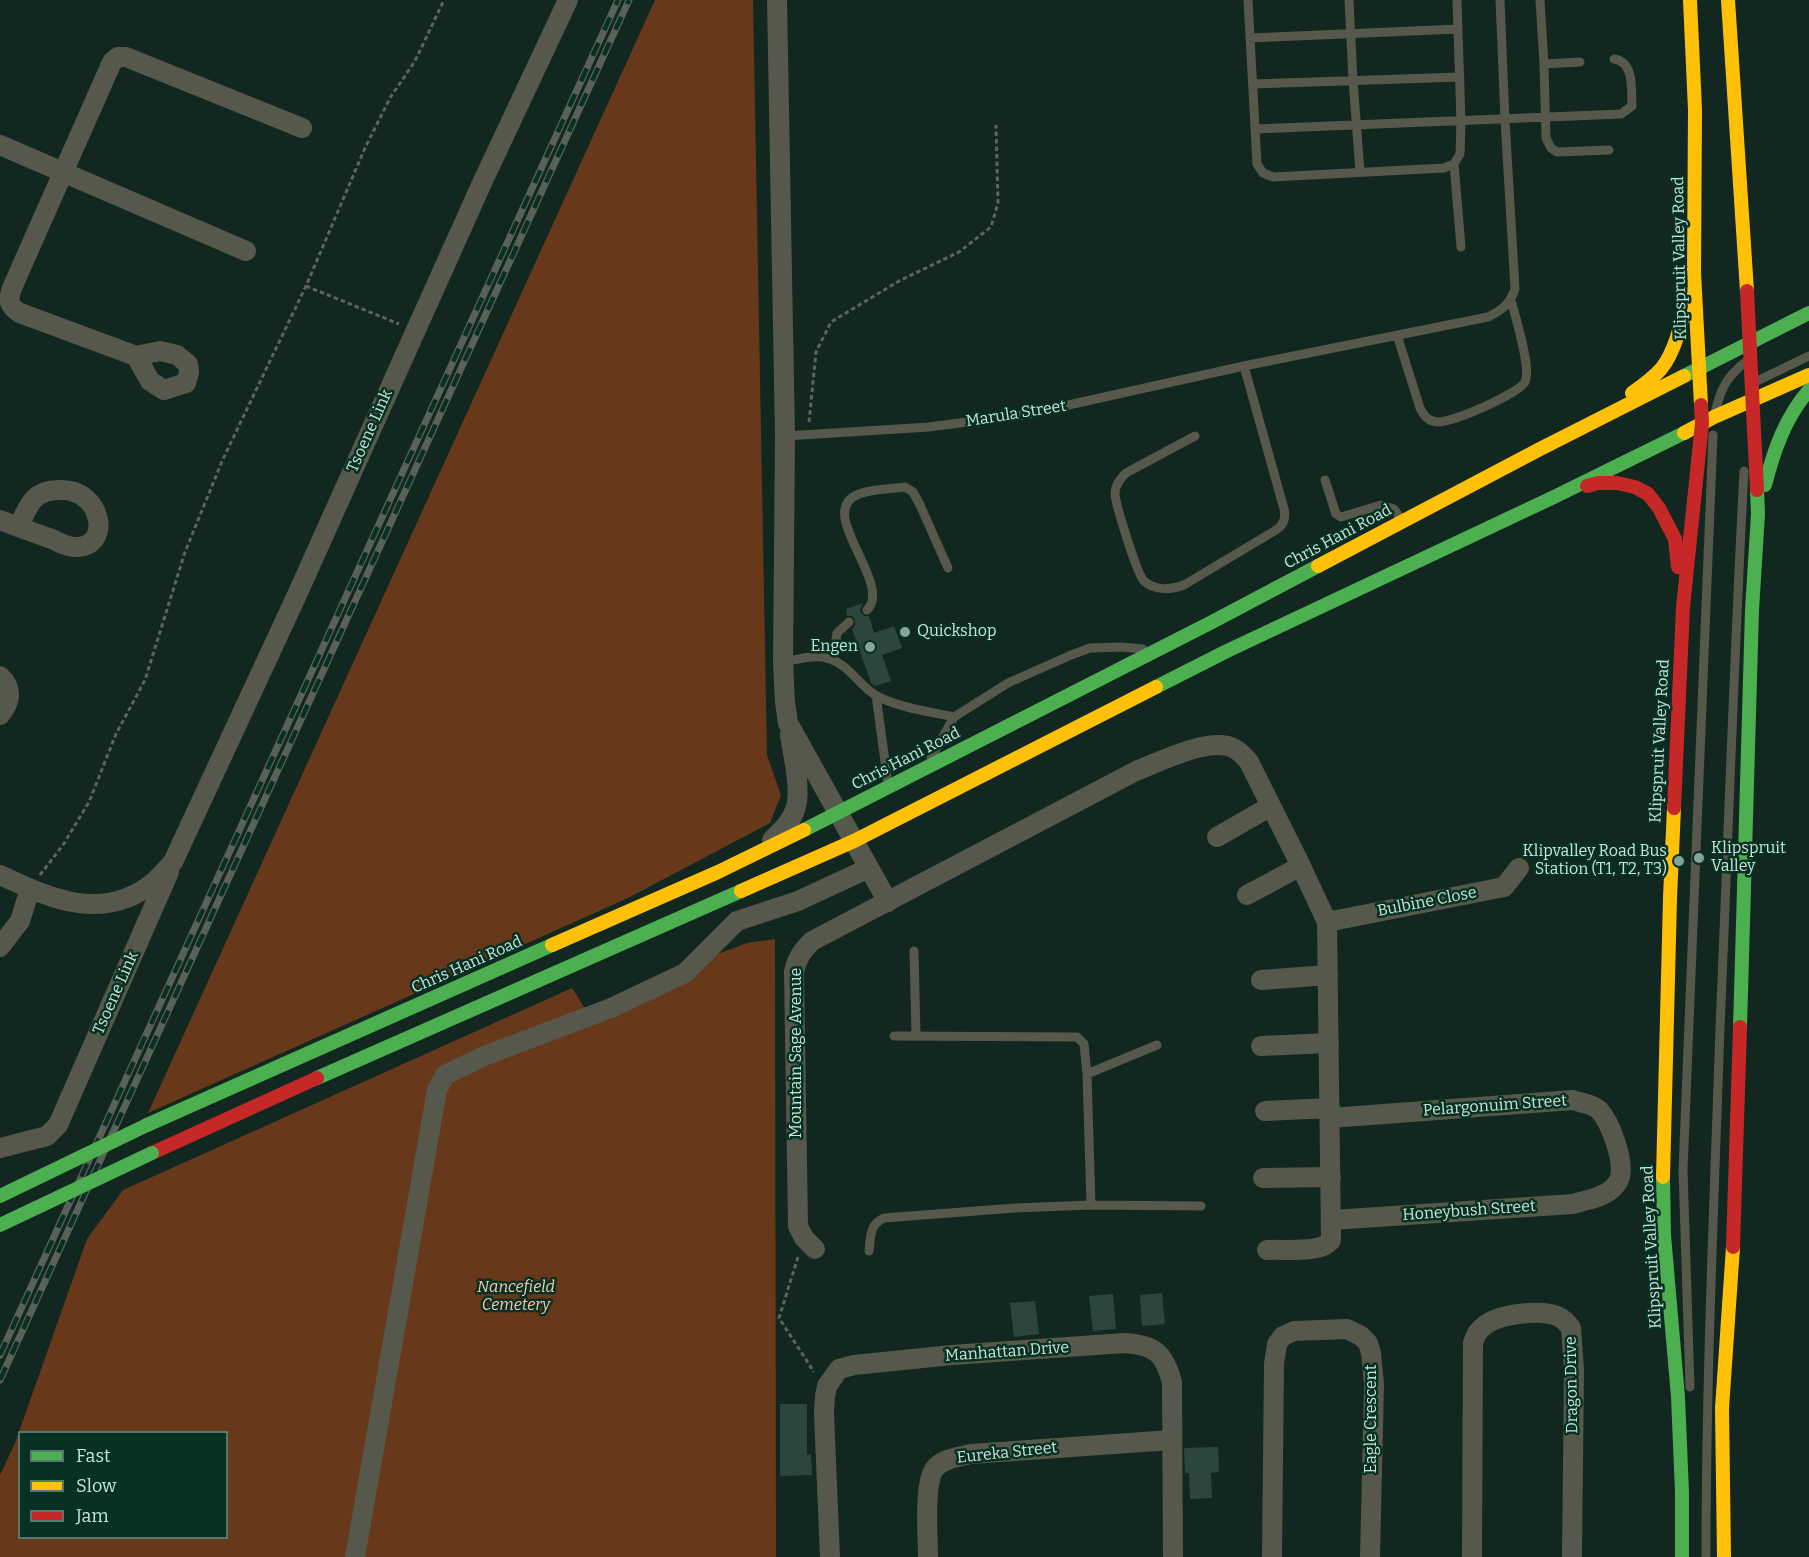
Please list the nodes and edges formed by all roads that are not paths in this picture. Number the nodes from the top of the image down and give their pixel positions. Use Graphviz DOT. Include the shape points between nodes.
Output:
graph roads {
  1 [pos="568,0"];
  2 [pos="777,0"];
  3 [pos="1248,0"];
  4 [pos="1349,0"];
  5 [pos="1457,0"];
  6 [pos="1500,0"];
  7 [pos="1540,0"];
  8 [pos="1690,0"];
  9 [pos="1728,0"];
  10 [pos="1458,29"];
  11 [pos="1351,33"];
  12 [pos="1250,38"];
  13 [pos="1614,59"];
  14 [pos="1580,62"];
  15 [pos="1544,64"];
  16 [pos="1460,77"];
  17 [pos="1353,80"];
  18 [pos="1253,84"];
  19 [pos="1545,119"];
  20 [pos="1504,120"];
  21 [pos="1461,122"];
  22 [pos="1357,126"];
  23 [pos="302,128"];
  24 [pos="1256,129"];
  25 [pos="0,145"];
  26 [pos="1609,150"];
  27 [pos="1454,164"];
  28 [pos="1360,172"];
  29 [pos="63,173"];
  30 [pos="1461,247"];
  31 [pos="246,251"];
  32 [pos="1694,272"];
  33 [pos="1511,300"];
  34 [pos="1809,313"];
  35 [pos="1397,335"];
  36 [pos="1754,350"];
  37 [pos="136,356"];
  38 [pos="1809,356"];
  39 [pos="1244,366"];
  40 [pos="1700,368"];
  41 [pos="1809,375"];
  42 [pos="1753,383"];
  43 [pos="1809,390"];
  44 [pos="1749,401"];
  45 [pos="1601,418"];
  46 [pos="1708,420"];
  47 [pos="785,436"];
  48 [pos="1195,436"];
  49 [pos="1745,455"];
  50 [pos="1744,467"];
  51 [pos="1324,480"];
  52 [pos="1554,497"];
  53 [pos="1758,514"];
  54 [pos="1402,521"];
  55 [pos="948,568"];
  56 [pos="1683,607"];
  57 [pos="867,610"];
  58 [pos="849,622"];
  59 [pos="1155,650"];
  60 [pos="833,658"];
  61 [pos="783,662"];
  62 [pos="0,676"];
  63 [pos="876,695"];
  64 [pos="0,715"];
  65 [pos="954,717"];
  66 [pos="788,723"];
  67 [pos="926,768"];
  68 [pos="889,787"];
  69 [pos="1271,806"];
  70 [pos="838,813"];
  71 [pos="1217,837"];
  72 [pos="854,841"];
  73 [pos="764,849"];
  74 [pos="173,862"];
  75 [pos="1301,866"];
  76 [pos="869,868"];
  77 [pos="1519,868"];
  78 [pos="0,875"];
  79 [pos="30,889"];
  80 [pos="1247,895"];
  81 [pos="888,902"];
  82 [pos="1327,922"];
  83 [pos="0,947"];
  84 [pos="914,951"];
  85 [pos="1328,975"];
  86 [pos="1261,980"];
  87 [pos="894,1036"];
  88 [pos="916,1036"];
  89 [pos="1329,1043"];
  90 [pos="1157,1046"];
  91 [pos="1261,1046"];
  92 [pos="1087,1074"];
  93 [pos="1265,1112"];
  94 [pos="1330,1113"];
  95 [pos="0,1148"];
  96 [pos="1331,1177"];
  97 [pos="1263,1178"];
  98 [pos="1605,1195"];
  99 [pos="0,1196"];
  100 [pos="1090,1205"];
  101 [pos="1201,1206"];
  102 [pos="1332,1220"];
  103 [pos="0,1225"];
  104 [pos="810,1244"];
  105 [pos="1267,1250"];
  106 [pos="869,1251"];
  107 [pos="1690,1392"];
  108 [pos="1172,1440"];
  109 [pos="355,1557"];
  110 [pos="830,1557"];
  111 [pos="928,1557"];
  112 [pos="1173,1557"];
  113 [pos="1272,1557"];
  114 [pos="1370,1557"];
  115 [pos="1472,1557"];
  116 [pos="1572,1557"];
  117 [pos="1682,1557"];
  118 [pos="1707,1557"];
  119 [pos="1724,1557"];
  1 -- 74 [label="street, Tsoene Link"];
  2 -- 47 [label="street"];
  3 -- 12 [label="lane"];
  4 -- 11 [label="lane"];
  5 -- 10 [label="lane"];
  6 -- 20 [label="lane"];
  7 -- 15 [label="lane"];
  8 -- 32 [label="main road, Klipspruit Valley Road" via="1695,110"];
  9 -- 36 [label="main road"];
  10 -- 11 [label="lane"];
  10 -- 16 [label="lane"];
  11 -- 12 [label="lane"];
  11 -- 17 [label="lane"];
  12 -- 18 [label="lane"];
  13 -- 19 [label="lane" via="1629,69 1632,106 1627,111"];
  14 -- 15 [label="lane"];
  15 -- 19 [label="lane"];
  16 -- 17 [label="lane"];
  16 -- 21 [label="lane"];
  17 -- 18 [label="lane"];
  17 -- 22 [label="lane"];
  18 -- 24 [label="lane"];
  19 -- 20 [label="lane"];
  19 -- 26 [label="lane" via="1546,138 1557,152"];
  20 -- 21 [label="lane"];
  20 -- 33 [label="lane" via="1515,289"];
  21 -- 22 [label="lane"];
  21 -- 27 [label="lane" via="1460,154"];
  22 -- 24 [label="lane"];
  22 -- 28 [label="lane"];
  23 -- 29 [label="street" via="122,56 111,64"];
  24 -- 28 [label="lane" via="1257,164 1272,177"];
  25 -- 29 [label="street"];
  27 -- 28 [label="lane" via="1444,168"];
  27 -- 30 [label="lane"];
  29 -- 31 [label="street"];
  29 -- 37 [label="street" via="12,288 10,305 20,313"];
  32 -- 40 [label="main road, Klipspruit Valley Road"];
  32 -- 45 [label="main road" via="1666,361"];
  33 -- 35 [label="lane, Marula Street" via="1488,317"];
  33 -- 35 [label="lane" via="1528,369 1525,381 1514,392 1452,420 1427,419"];
  34 -- 36 [label="main road, Chris Hani Road"];
  35 -- 39 [label="lane, Marula Street"];
  36 -- 40 [label="main road, Chris Hani Road"];
  36 -- 42 [label="main road"];
  36 -- 46 [label="lane, Klipspruit Valley Road" via="1721,388"];
  38 -- 42 [label="lane"];
  39 -- 47 [label="lane, Marula Street" via="1028,414 929,427"];
  39 -- 48 [label="lane" via="1284,509 1282,526 1184,585 1170,589 1155,587 1145,582 1138,570 1115,490 1126,473"];
  40 -- 45 [label="main road, Chris Hani Road"];
  40 -- 46 [label="main road, Klipspruit Valley Road"];
  41 -- 44 [label="main road"];
  42 -- 44 [label="main road"];
  43 -- 53 [label="main road" via="1785,423 1772,456"];
  44 -- 46 [label="main road"];
  44 -- 49 [label="lane"];
  44 -- 53 [label="main road"];
  45 -- 54 [label="main road, Chris Hani Road"];
  46 -- 52 [label="main road"];
  46 -- 56 [label="main road, Klipspruit Valley Road"];
  46 -- 107 [label="lane, Klipspruit Valley Road" via="1683,1170"];
  47 -- 61 [label="street"];
  50 -- 118 [label="lane" via="1712,1227"];
  51 -- 54 [label="lane" via="1338,517 1385,505 1394,509"];
  52 -- 56 [label="main road" via="1598,483 1617,483 1648,494 1675,539"];
  52 -- 72 [label="main road" via="1227,651"];
  53 -- 119 [label="main road" via="1734,1233 1722,1408"];
  54 -- 59 [label="main road, Chris Hani Road"];
  55 -- 57 [label="lane" via="913,492 905,486 858,494 845,506 844,516 870,579 874,600"];
  56 -- 117 [label="main road, Klipspruit Valley Road" via="1663,1171 1664,1235 1678,1397"];
  58 -- 60 [label="lane" via="837,633"];
  59 -- 65 [label="lane" via="1121,647 1080,651 1008,683"];
  59 -- 67 [label="main road, Chris Hani Road"];
  60 -- 61 [label="lane" via="812,656"];
  60 -- 63 [label="lane"];
  61 -- 66 [label="street"];
  62 -- 64 [label="street" via="9,691 9,700"];
  63 -- 65 [label="lane"];
  63 -- 68 [label="lane"];
  65 -- 67 [label="lane"];
  66 -- 70 [label="street"];
  66 -- 73 [label="street" via="795,811"];
  67 -- 68 [label="main road, Chris Hani Road"];
  68 -- 70 [label="main road, Chris Hani Road"];
  69 -- 71 [label="street"];
  69 -- 75 [label="street"];
  69 -- 81 [label="street, Mountain Sage Avenue" via="1241,753 1227,745 1209,746 1136,771"];
  70 -- 72 [label="street"];
  70 -- 73 [label="main road, Chris Hani Road"];
  72 -- 76 [label="street"];
  72 -- 103 [label="main road, bridge" via="275,1097"];
  73 -- 99 [label="main road, Chris Hani Road, bridge" via="147,1125"];
  74 -- 79 [label="street, Tsoene Link" via="143,890 106,903 57,900"];
  74 -- 95 [label="street, Tsoene Link" via="58,1125 47,1136"];
  75 -- 80 [label="street"];
  75 -- 82 [label="street"];
  76 -- 81 [label="street"];
  76 -- 109 [label="street" via="798,901 738,921 685,973 445,1076 437,1090"];
  77 -- 82 [label="street, Bulbine Close" via="1504,887"];
  78 -- 79 [label="street, Tsoene Link"];
  79 -- 83 [label="street" via="20,921"];
  81 -- 104 [label="street, Mountain Sage Avenue" via="812,941 802,951 794,972 798,1226"];
  82 -- 85 [label="street"];
  84 -- 88 [label="lane"];
  85 -- 86 [label="street"];
  85 -- 89 [label="street"];
  87 -- 88 [label="lane"];
  88 -- 92 [label="lane" via="1077,1037 1084,1044"];
  89 -- 91 [label="street"];
  89 -- 94 [label="street"];
  90 -- 92 [label="lane"];
  92 -- 100 [label="lane"];
  93 -- 94 [label="street, Pelargonuim Street"];
  94 -- 96 [label="street"];
  94 -- 98 [label="street, Pelargonuim Street" via="1580,1102 1598,1108 1614,1134 1620,1178"];
  96 -- 97 [label="street"];
  96 -- 102 [label="street"];
  98 -- 102 [label="street, Honeybush Street" via="1573,1203"];
  100 -- 101 [label="lane"];
  100 -- 106 [label="lane" via="884,1218 872,1228"];
  102 -- 105 [label="street" via="1328,1246"];
  108 -- 110 [label="street, Manhattan Drive" via="1172,1382 1167,1365 1143,1344 963,1354 838,1370 826,1391 824,1413"];
  108 -- 111 [label="street, Eureka Street" via="971,1454 946,1460 935,1468 928,1482"];
  108 -- 112 [label="street, Manhattan Drive"];
  113 -- 114 [label="street, Eagle Crescent" via="1277,1344 1294,1331 1347,1329 1361,1336 1371,1353"];
  115 -- 116 [label="street, Dragon Drive" via="1473,1343 1488,1322 1538,1312 1558,1316 1571,1328"];
}
